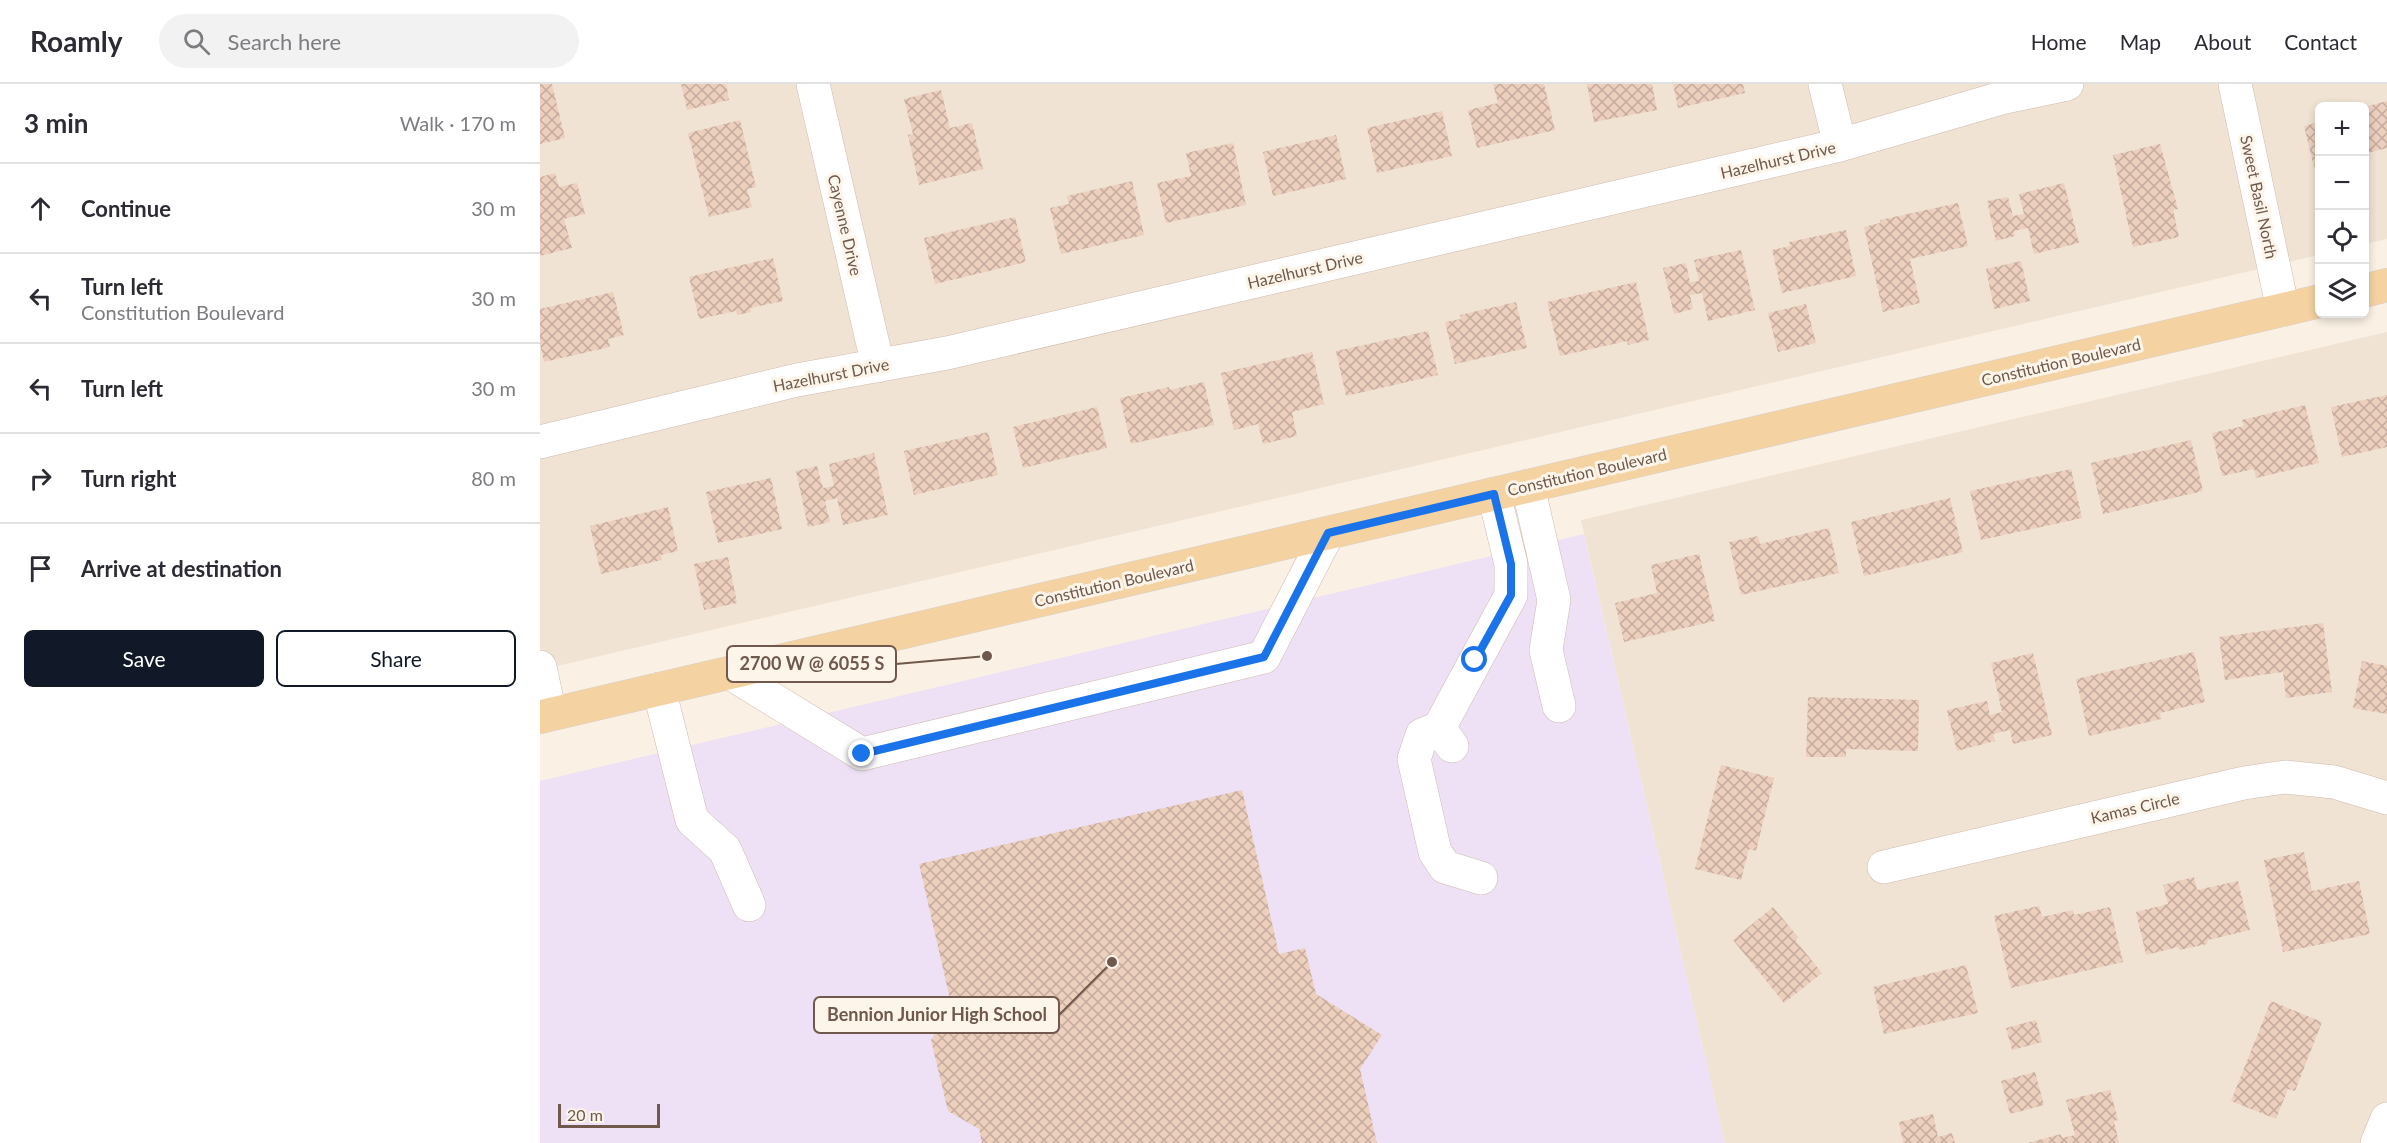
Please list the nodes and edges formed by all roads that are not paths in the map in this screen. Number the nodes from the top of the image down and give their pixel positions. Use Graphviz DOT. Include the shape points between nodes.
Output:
graph roads {
  1 [pos="813,84"];
  2 [pos="1825,84"];
  3 [pos="2067,84"];
  4 [pos="2235,84"];
  5 [pos="1840,146"];
  6 [pos="2387,285"];
  7 [pos="2369,290"];
  8 [pos="2315,302"];
  9 [pos="2283,310"];
  10 [pos="878,366"];
  11 [pos="540,442"];
  12 [pos="1528,486"];
  13 [pos="1494,494"];
  14 [pos="1328,533"];
  15 [pos="540,666"];
  16 [pos="730,673"];
  17 [pos="659,689"];
  18 [pos="1559,706"];
  19 [pos="545,715"];
  20 [pos="2387,798"];
  21 [pos="1884,867"];
  22 [pos="1481,878"];
  23 [pos="749,905"];
  24 [pos="2387,1119"];
  25 [pos="2377,1143"];
  1 -- 10 [label="street, Cayenne Drive"];
  2 -- 5 [label="street"];
  3 -- 5 [label="street, Hazelhurst Drive" via="2006,97"];
  4 -- 9 [label="street, Sweet Basil North"];
  5 -- 10 [label="street, Hazelhurst Drive"];
  6 -- 7 [label="main road"];
  8 -- 9 [label="main road, Constitution Boulevard"];
  9 -- 12 [label="main road, Constitution Boulevard"];
  10 -- 11 [label="street, Hazelhurst Drive" via="797,380"];
  12 -- 13 [label="main road, Constitution Boulevard"];
  12 -- 18 [label="street" via="1554,600 1546,650"];
  13 -- 14 [label="main road, Constitution Boulevard"];
  13 -- 22 [label="street" via="1511,564 1511,595 1445,737 1422,735 1414,759 1435,852 1445,867"];
  14 -- 16 [label="main road, Constitution Boulevard"];
  14 -- 16 [label="street" via="1264,657 862,754"];
  15 -- 19 [label="street"];
  16 -- 17 [label="main road, Constitution Boulevard"];
  17 -- 19 [label="main road, Constitution Boulevard"];
  17 -- 23 [label="street" via="692,820 725,850"];
  20 -- 21 [label="street, Kamas Circle" via="2334,782 2285,777 2244,783"];
  24 -- 25 [label="street"];
}
